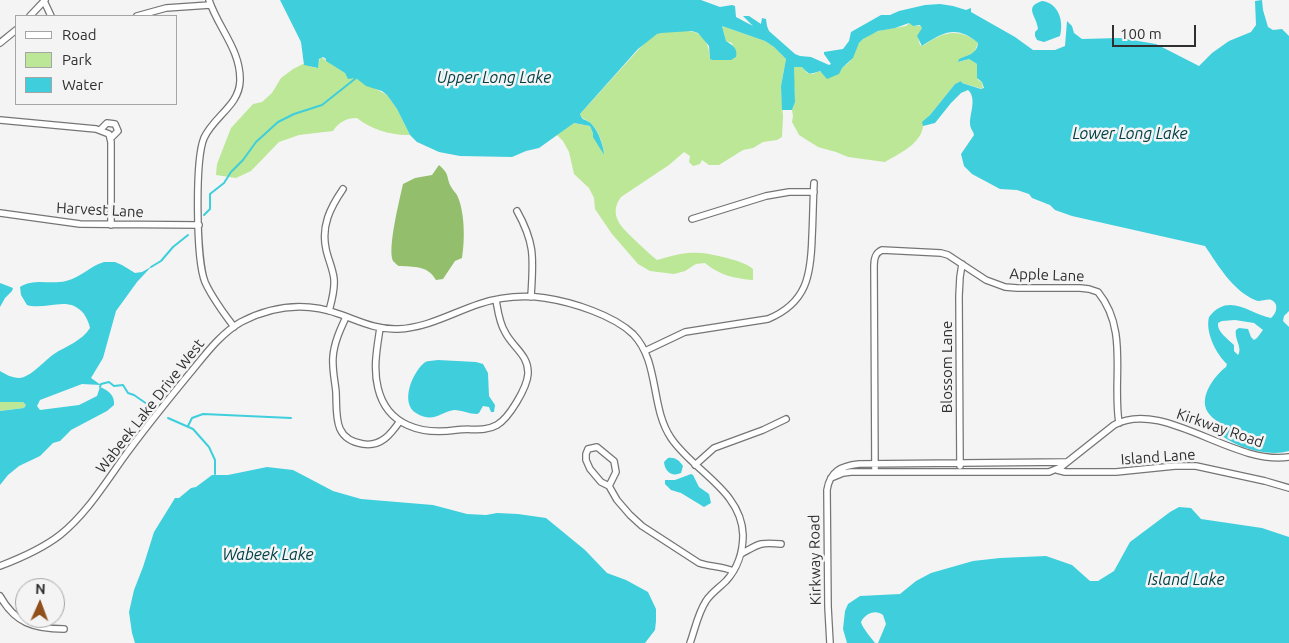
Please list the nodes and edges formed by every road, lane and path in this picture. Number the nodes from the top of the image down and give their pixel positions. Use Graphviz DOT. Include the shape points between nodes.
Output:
graph roads {
  1 [pos="44,0"];
  2 [pos="210,2"];
  3 [pos="31,15"];
  4 [pos="51,15"];
  5 [pos="141,15"];
  6 [pos="15,31"];
  7 [pos="0,43"];
  8 [pos="0,120"];
  9 [pos="101,129"];
  10 [pos="111,138"];
  11 [pos="814,183"];
  12 [pos="343,189"];
  13 [pos="814,192"];
  14 [pos="517,211"];
  15 [pos="0,213"];
  16 [pos="692,219"];
  17 [pos="111,225"];
  18 [pos="199,225"];
  19 [pos="962,264"];
  20 [pos="531,297"];
  21 [pos="496,300"];
  22 [pos="329,311"];
  23 [pos="346,317"];
  24 [pos="234,327"];
  25 [pos="380,328"];
  26 [pos="645,351"];
  27 [pos="786,419"];
  28 [pos="400,421"];
  29 [pos="1118,423"];
  30 [pos="1289,457"];
  31 [pos="960,462"];
  32 [pos="1066,462"];
  33 [pos="875,464"];
  34 [pos="695,465"];
  35 [pos="1057,470"];
  36 [pos="875,471"];
  37 [pos="960,471"];
  38 [pos="831,478"];
  39 [pos="609,486"];
  40 [pos="1289,488"];
  41 [pos="780,544"];
  42 [pos="741,554"];
  43 [pos="0,566"];
  44 [pos="733,571"];
  45 [pos="0,596"];
  46 [pos="64,629"];
  47 [pos="690,643"];
  48 [pos="830,643"];
  1 -- 3 [label="street"];
  1 -- 4 [label="street"];
  2 -- 5 [label="street"];
  2 -- 18 [label="street" via="235,54 240,87 235,100 209,129 202,146"];
  6 -- 7 [label="street"];
  8 -- 9 [label="street"];
  9 -- 10 [label="street"];
  9 -- 10 [label="street" via="107,123 115,124 118,131"];
  10 -- 17 [label="street"];
  11 -- 13 [label="street"];
  12 -- 22 [label="street" via="330,209 325,230 334,280"];
  13 -- 16 [label="street" via="766,196"];
  13 -- 26 [label="street" via="810,274 802,292 789,307 762,320 685,332"];
  14 -- 20 [label="street" via="532,244"];
  15 -- 17 [label="street, Harvest Lane" via="55,222"];
  17 -- 18 [label="street, Harvest Lane"];
  18 -- 24 [label="street" via="199,257 204,281"];
  19 -- 29 [label="street, Apple Lane" via="986,280 1005,287 1080,288 1098,292 1116,333"];
  19 -- 31 [label="street, Blossom Lane" via="959,296"];
  19 -- 33 [label="street, Apple Lane" via="948,255 935,252 882,250 876,256"];
  20 -- 21 [label="street, Wabeek Lake Drive West"];
  20 -- 26 [label="street, Wabeek Lake Drive West" via="569,303 612,320 633,335"];
  21 -- 25 [label="street, Wabeek Lake Drive West" via="422,325"];
  21 -- 28 [label="street" via="502,326 510,341 523,354 528,369 524,391 506,416 487,428 434,432 419,430"];
  22 -- 23 [label="street, Wabeek Lake Drive West"];
  22 -- 24 [label="street, Wabeek Lake Drive West" via="280,308"];
  23 -- 25 [label="street, Wabeek Lake Drive West"];
  23 -- 28 [label="street" via="333,357 338,426 350,439 370,444 388,437"];
  24 -- 43 [label="street, Wabeek Lake Drive West" via="212,347 157,412 78,519 41,548"];
  25 -- 28 [label="street" via="376,362 378,388 385,405"];
  26 -- 34 [label="street" via="662,423 676,446"];
  27 -- 34 [label="street" via="714,448"];
  29 -- 30 [label="street, Kirkway Road" via="1134,420 1162,422 1248,454"];
  29 -- 32 [label="street"];
  31 -- 32 [label="street"];
  31 -- 33 [label="street"];
  31 -- 37 [label="street, Blossom Lane"];
  32 -- 35 [label="street"];
  33 -- 36 [label="street, Apple Lane"];
  33 -- 38 [label="street" via="841,467"];
  34 -- 42 [label="street" via="737,510 743,530"];
  35 -- 37 [label="street"];
  35 -- 40 [label="street, Island Lane" via="1116,472 1196,466"];
  36 -- 37 [label="street"];
  36 -- 38 [label="street" via="843,473"];
  38 -- 48 [label="street, Kirkway Road" via="827,498"];
  39 -- 39 [label="street" via="616,472 614,460 597,448 588,449 586,460 590,469"];
  39 -- 44 [label="street" via="630,515 654,534 699,563"];
  41 -- 42 [label="street" via="762,543"];
  42 -- 44 [label="street"];
  44 -- 47 [label="street" via="705,602"];
  45 -- 46 [label="street" via="11,612 26,623 39,628"];
}
